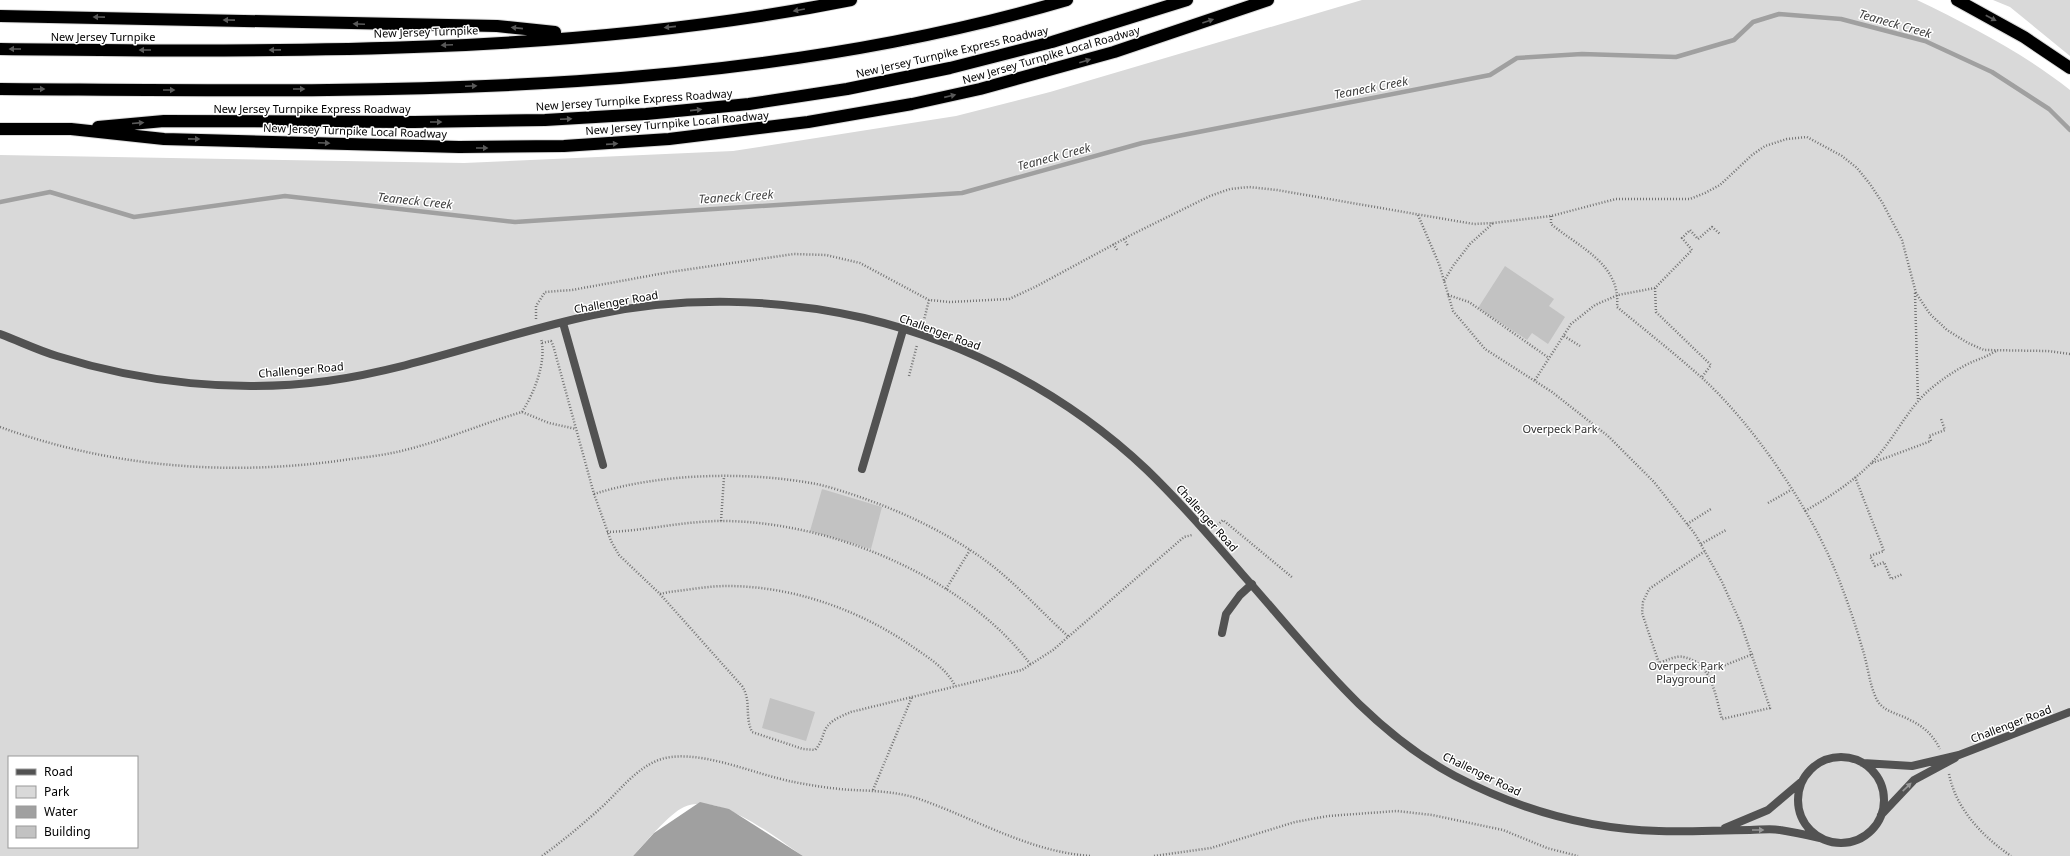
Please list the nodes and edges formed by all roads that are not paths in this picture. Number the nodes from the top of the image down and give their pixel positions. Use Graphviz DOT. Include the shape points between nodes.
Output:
graph roads {
  1 [pos="851,0"];
  2 [pos="1067,0"];
  3 [pos="1187,0"];
  4 [pos="1957,0"];
  5 [pos="1268,1"];
  6 [pos="0,16"];
  7 [pos="584,36"];
  8 [pos="0,49"];
  9 [pos="2070,68"];
  10 [pos="0,89"];
  11 [pos="0,129"];
  12 [pos="71,129"];
  13 [pos="563,323"];
  14 [pos="903,330"];
  15 [pos="0,334"];
  16 [pos="603,465"];
  17 [pos="862,469"];
  18 [pos="1252,584"];
  19 [pos="1222,633"];
  20 [pos="2070,712"];
  21 [pos="1945,761"];
  22 [pos="1862,763"];
  23 [pos="1802,781"];
  24 [pos="1881,815"];
  25 [pos="1719,830"];
  26 [pos="1820,838"];
  1 -- 7 [label="highway, New Jersey Turnpike, one-way" via="738,19"];
  10 -- 2 [label="highway, one-way" via="400,88 536,84 642,77 852,51 963,28"];
  12 -- 3 [label="highway, New Jersey Turnpike Express Roadway, one-way" via="164,121 545,120 749,104 847,89 971,63 1059,40"];
  4 -- 9 [label="highway, one-way" via="2024,37"];
  12 -- 5 [label="highway, New Jersey Turnpike Local Roadway, one-way" via="164,139 460,148 599,144 715,135 898,107 994,86 1114,52"];
  7 -- 6 [label="highway, one-way" via="497,26"];
  7 -- 8 [label="highway, New Jersey Turnpike, one-way" via="491,43 348,48"];
  11 -- 12 [label="highway"];
  13 -- 14 [label="street, Challenger Road" via="636,308 687,303 754,303 799,307 865,318"];
  13 -- 15 [label="street, Challenger Road" via="402,367 367,374 301,384 239,386 151,378 54,356"];
  13 -- 16 [label="street"];
  14 -- 17 [label="street"];
  14 -- 18 [label="street, Challenger Road" via="957,348 998,366 1064,404 1143,467 1177,500"];
  18 -- 19 [label="street" via="1226,614"];
  18 -- 25 [label="street, Challenger Road" via="1344,690 1384,728 1414,751 1453,775 1497,796 1574,821 1653,831"];
  20 -- 21 [label="street, Challenger Road"];
  21 -- 22 [label="street, Challenger Road" via="1912,766"];
  24 -- 21 [label="street, Challenger Road, one-way" via="1914,780"];
  22 -- 23 [label="street, Challenger Road" via="1847,757 1831,758 1814,766"];
  22 -- 24 [label="street, Challenger Road" via="1873,772 1881,786"];
  23 -- 25 [label="street, Challenger Road" via="1768,810"];
  23 -- 26 [label="street, Challenger Road" via="1798,798 1800,814 1809,829"];
  24 -- 26 [label="street, Challenger Road" via="1869,832 1852,841 1838,843"];
  25 -- 26 [label="street, Challenger Road, one-way" via="1779,829"];
}
